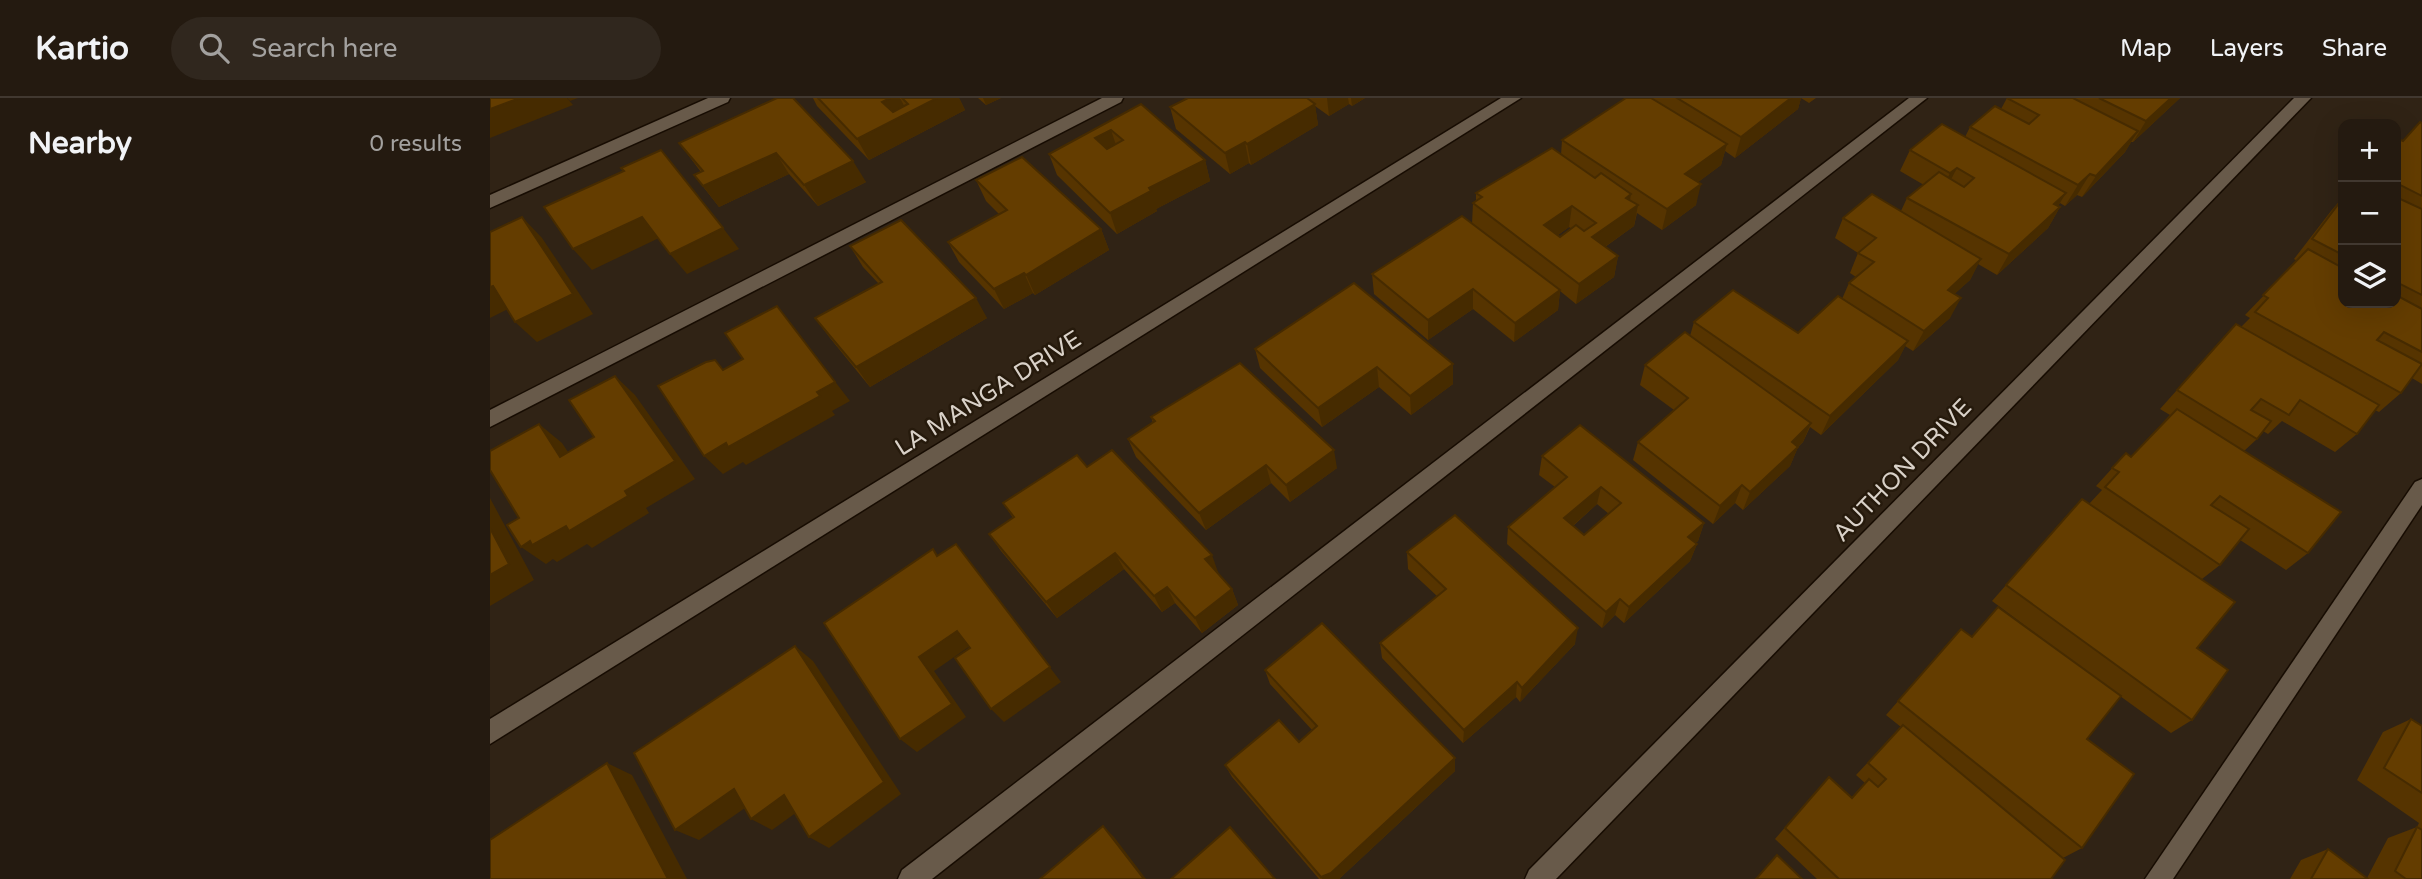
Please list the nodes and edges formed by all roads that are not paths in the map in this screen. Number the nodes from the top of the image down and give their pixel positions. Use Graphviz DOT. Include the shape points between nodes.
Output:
graph roads {
  1 [pos="722,98"];
  2 [pos="1115,98"];
  3 [pos="1513,98"];
  4 [pos="1919,98"];
  5 [pos="2303,98"];
  6 [pos="490,202"];
  7 [pos="490,419"];
  8 [pos="2422,488"];
  9 [pos="490,732"];
  10 [pos="911,879"];
  11 [pos="1538,879"];
  12 [pos="2158,879"];
  1 -- 6 [label="street"];
  2 -- 7 [label="street"];
  3 -- 9 [label="street, LA MANGA DRIVE"];
  4 -- 10 [label="street"];
  5 -- 11 [label="street, AUTHON DRIVE"];
  8 -- 12 [label="street"];
}
